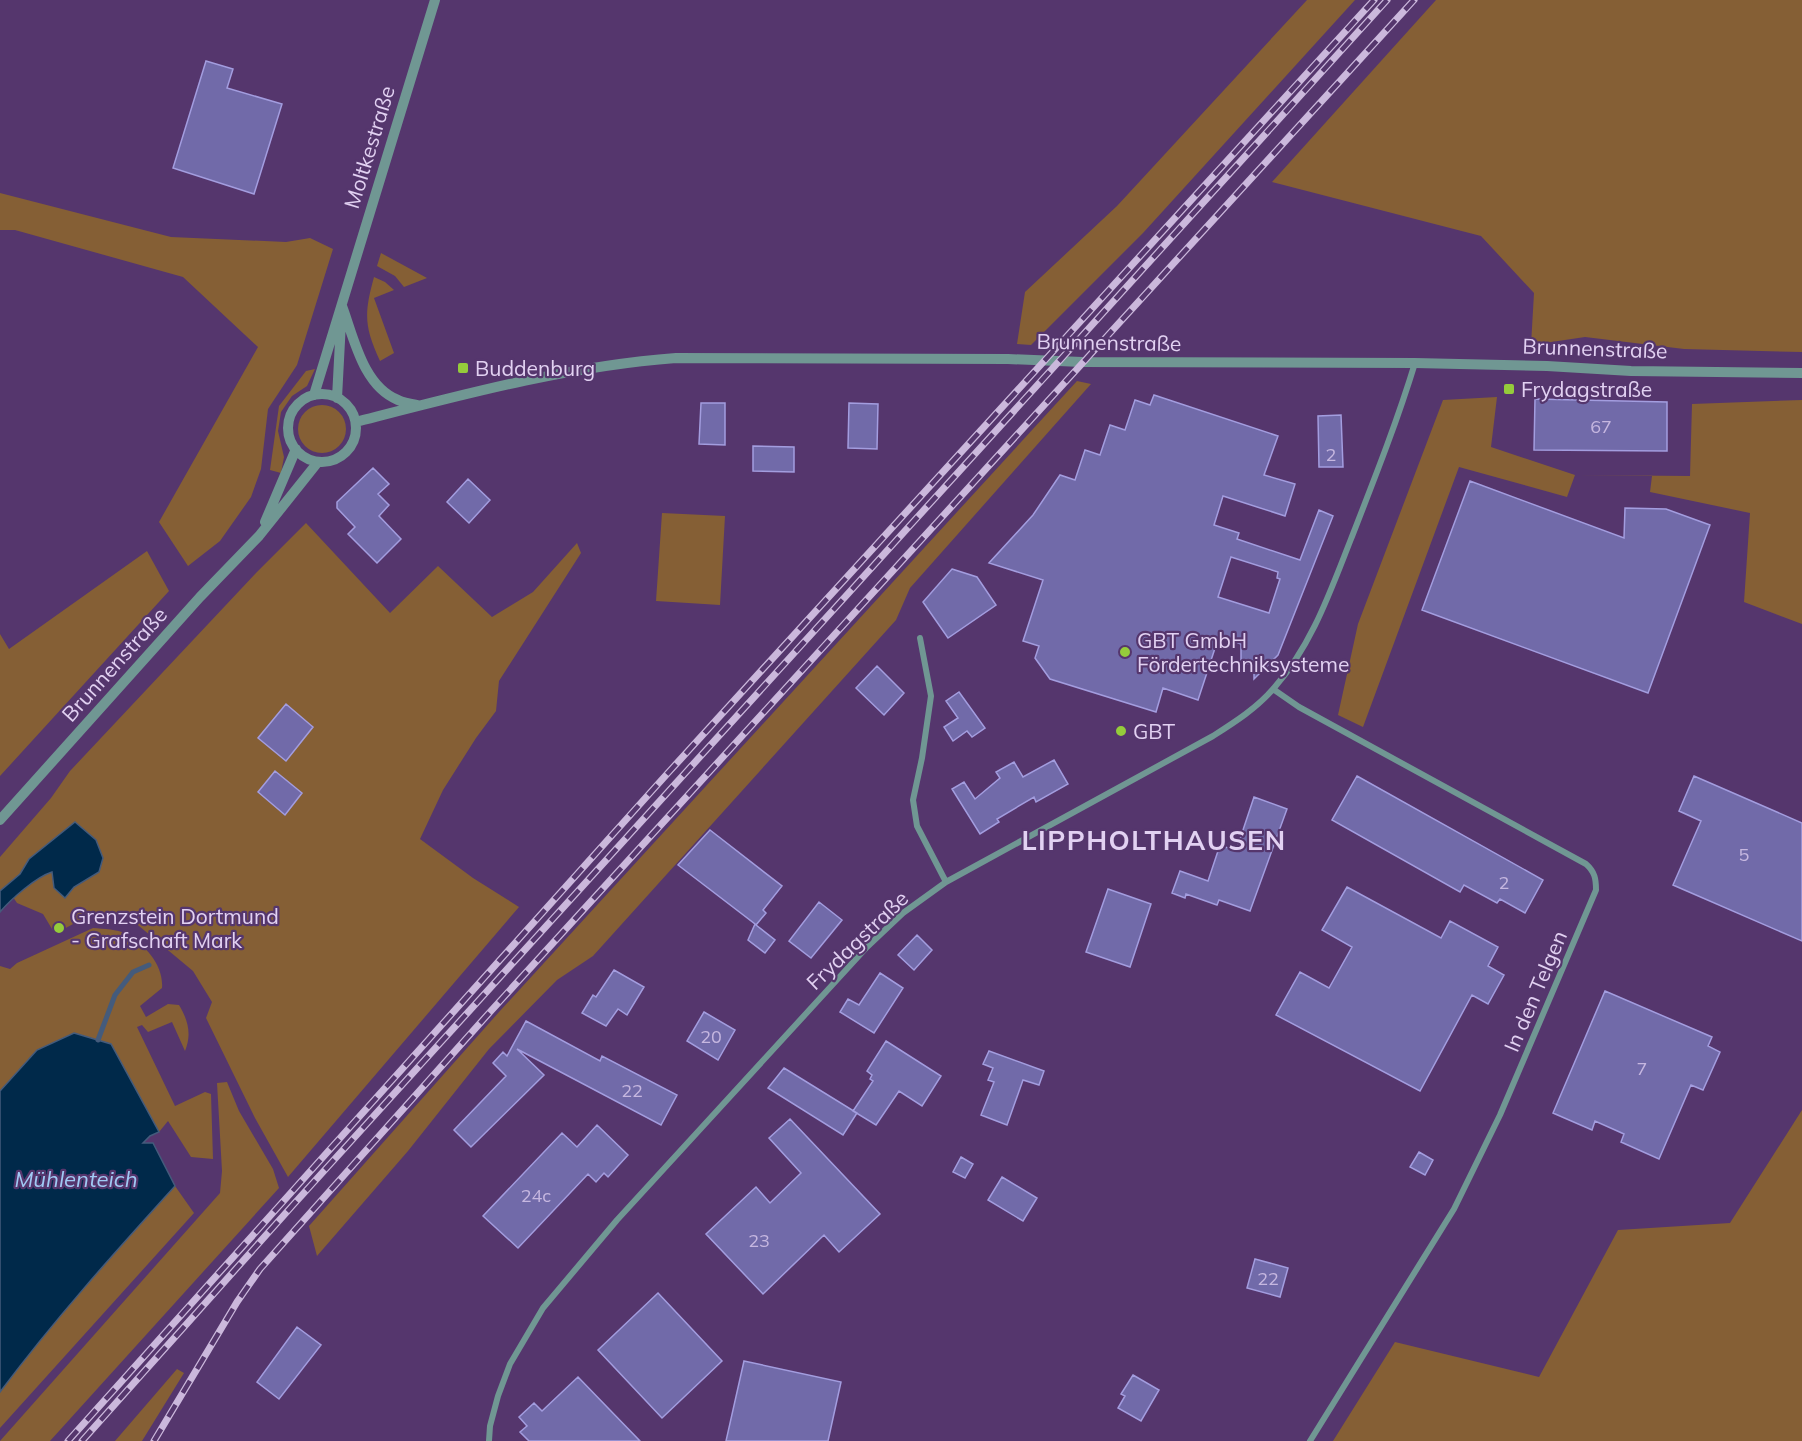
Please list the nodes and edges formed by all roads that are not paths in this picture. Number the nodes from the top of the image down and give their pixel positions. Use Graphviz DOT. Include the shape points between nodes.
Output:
graph roads {
  1 [pos="435,0"];
  2 [pos="342,306"];
  3 [pos="1415,363"];
  4 [pos="1802,373"];
  5 [pos="314,395"];
  6 [pos="338,398"];
  7 [pos="419,406"];
  8 [pos="356,422"];
  9 [pos="296,450"];
  10 [pos="318,462"];
  11 [pos="259,536"];
  12 [pos="920,638"];
  13 [pos="1273,689"];
  14 [pos="0,820"];
  15 [pos="946,882"];
  16 [pos="489,1441"];
  17 [pos="1310,1441"];
  1 -- 2 [label="street, Moltkestraße"];
  2 -- 5 [label="street, Moltkestraße"];
  2 -- 6 [label="street, Moltkestraße"];
  2 -- 7 [label="street" via="374,381 398,400"];
  3 -- 4 [label="street, Brunnenstraße"];
  3 -- 7 [label="street, Brunnenstraße" via="676,358 602,365"];
  3 -- 13 [label="street, Frydagstraße" via="1392,436 1316,626"];
  5 -- 6 [label="street"];
  5 -- 9 [label="street" via="304,399 290,416 288,428"];
  6 -- 8 [label="street"];
  7 -- 8 [label="street, Brunnenstraße"];
  8 -- 10 [label="street" via="351,447 342,456"];
  9 -- 10 [label="street"];
  9 -- 11 [label="street, Brunnenstraße"];
  10 -- 11 [label="street, Brunnenstraße"];
  11 -- 14 [label="street, Brunnenstraße"];
  12 -- 15 [label="street" via="931,696 913,800 917,826"];
  13 -- 15 [label="street, Frydagstraße" via="1251,711 1213,736"];
  13 -- 17 [label="street, In den Telgen" via="1299,707 1586,864 1596,880 1596,890 1500,1115 1454,1209"];
  15 -- 16 [label="street, Frydagstraße" via="903,913 867,947 632,1203 543,1308 510,1365 498,1396"];
}
